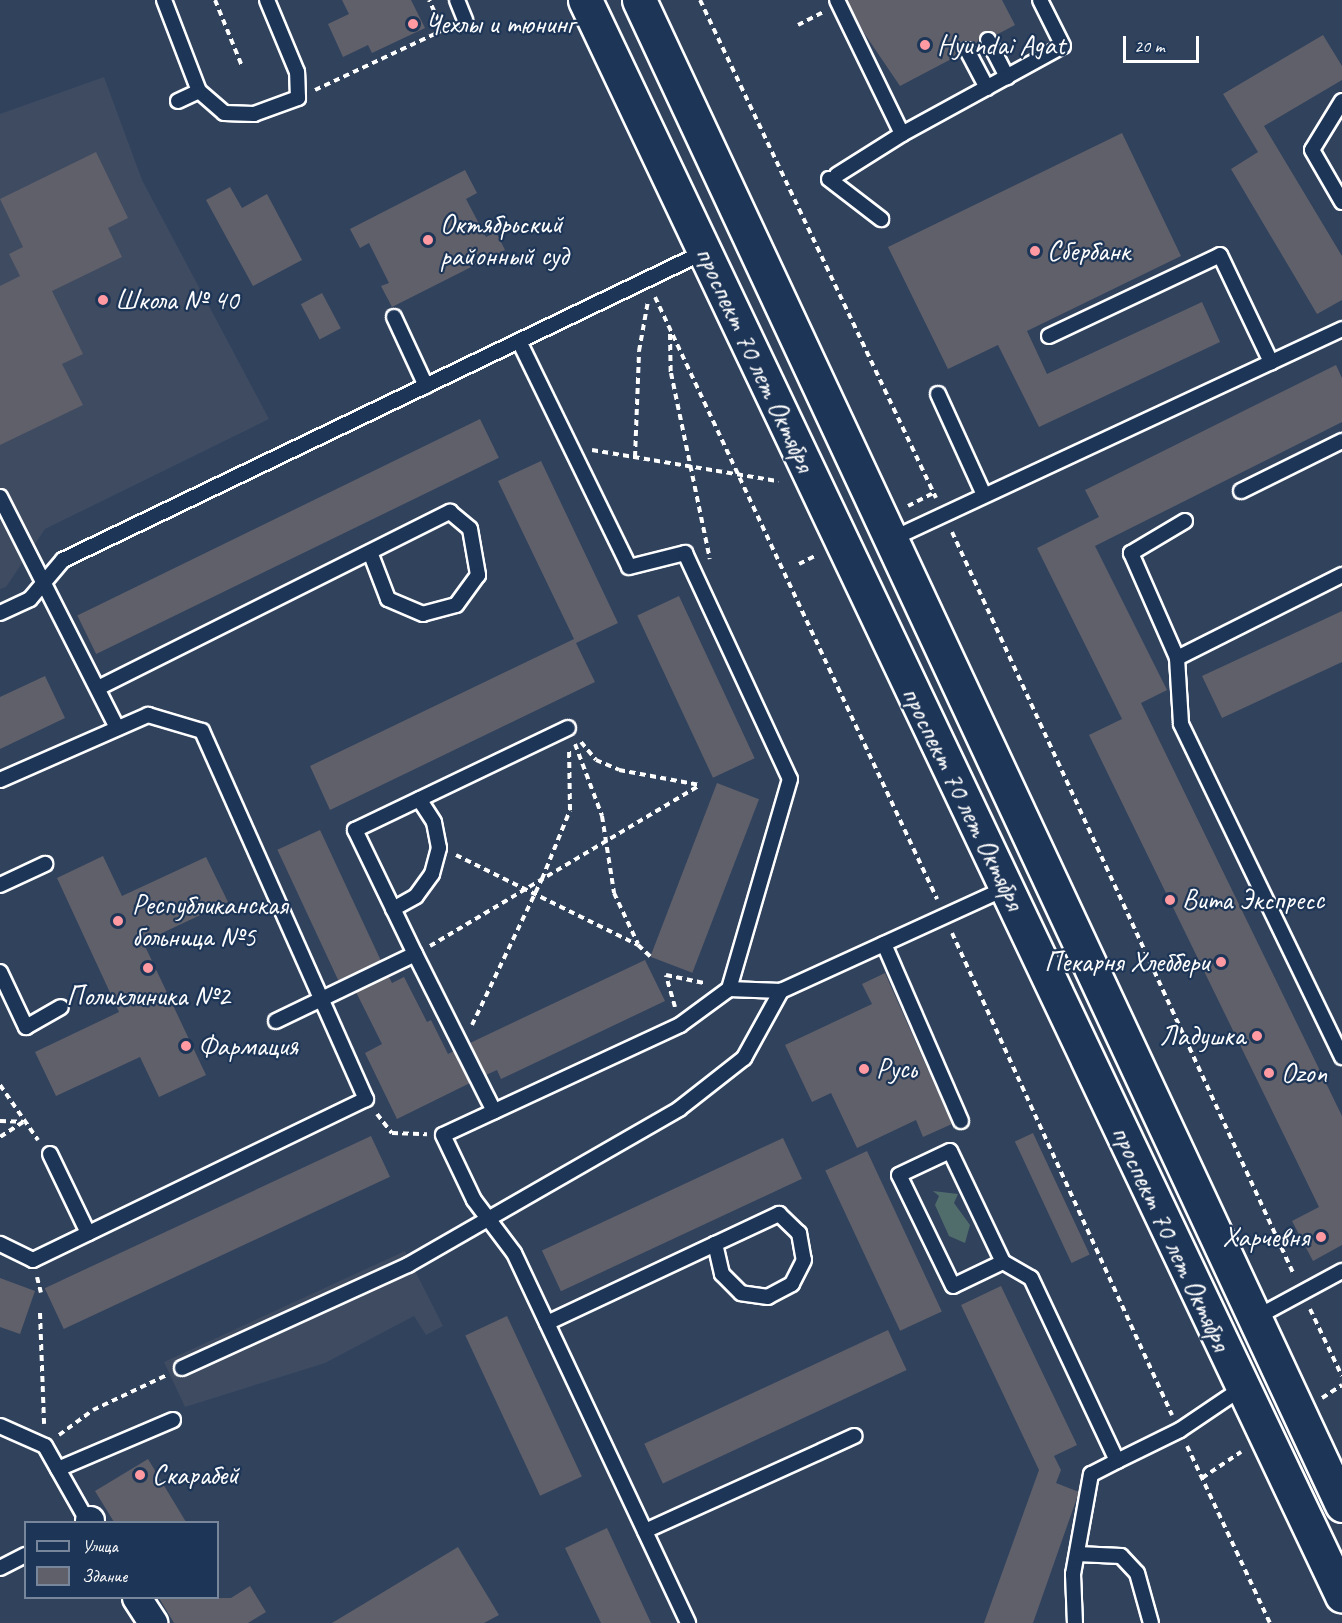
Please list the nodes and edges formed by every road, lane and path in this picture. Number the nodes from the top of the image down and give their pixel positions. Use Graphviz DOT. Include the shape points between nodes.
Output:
graph roads {
  1 [pos="164,0"];
  2 [pos="215,0"];
  3 [pos="267,0"];
  4 [pos="429,0"];
  5 [pos="457,0"];
  6 [pos="585,0"];
  7 [pos="639,0"];
  8 [pos="700,0"];
  9 [pos="837,0"];
  10 [pos="1040,0"];
  11 [pos="465,20"];
  12 [pos="988,40"];
  13 [pos="968,50"];
  14 [pos="242,66"];
  15 [pos="1007,77"];
  16 [pos="987,88"];
  17 [pos="199,91"];
  18 [pos="298,98"];
  19 [pos="1342,100"];
  20 [pos="178,101"];
  21 [pos="902,134"];
  22 [pos="1342,202"];
  23 [pos="744,219"];
  24 [pos="881,219"];
  25 [pos="706,251"];
  26 [pos="394,317"];
  27 [pos="1342,328"];
  28 [pos="670,330"];
  29 [pos="1049,336"];
  30 [pos="519,341"];
  31 [pos="1271,362"];
  32 [pos="426,386"];
  33 [pos="939,394"];
  34 [pos="1342,441"];
  35 [pos="569,447"];
  36 [pos="634,457"];
  37 [pos="689,466"];
  38 [pos="740,475"];
  39 [pos="778,481"];
  40 [pos="1241,491"];
  41 [pos="984,495"];
  42 [pos="0,496"];
  43 [pos="944,514"];
  44 [pos="1185,521"];
  45 [pos="892,539"];
  46 [pos="370,552"];
  47 [pos="848,561"];
  48 [pos="1342,575"];
  49 [pos="44,581"];
  50 [pos="705,599"];
  51 [pos="0,613"];
  52 [pos="1177,658"];
  53 [pos="98,688"];
  54 [pos="117,728"];
  55 [pos="568,728"];
  56 [pos="0,780"];
  57 [pos="419,799"];
  58 [pos="606,842"];
  59 [pos="439,848"];
  60 [pos="45,864"];
  61 [pos="1045,869"];
  62 [pos="542,879"];
  63 [pos="0,885"];
  64 [pos="1006,888"];
  65 [pos="525,889"];
  66 [pos="534,893"];
  67 [pos="393,909"];
  68 [pos="945,916"];
  69 [pos="884,944"];
  70 [pos="638,945"];
  71 [pos="415,954"];
  72 [pos="651,957"];
  73 [pos="0,972"];
  74 [pos="729,989"];
  75 [pos="781,991"];
  76 [pos="321,1000"];
  77 [pos="61,1007"];
  78 [pos="276,1022"];
  79 [pos="472,1025"];
  80 [pos="680,1025"];
  81 [pos="1342,1057"];
  82 [pos="0,1085"];
  83 [pos="366,1100"];
  84 [pos="494,1111"];
  85 [pos="0,1121"];
  86 [pos="961,1121"];
  87 [pos="23,1122"];
  88 [pos="443,1135"];
  89 [pos="0,1137"];
  90 [pos="50,1154"];
  91 [pos="488,1219"];
  92 [pos="88,1233"];
  93 [pos="0,1244"];
  94 [pos="715,1244"];
  95 [pos="1003,1262"];
  96 [pos="1342,1271"];
  97 [pos="1303,1292"];
  98 [pos="40,1313"];
  99 [pos="1255,1318"];
  100 [pos="547,1323"];
  101 [pos="1217,1336"];
  102 [pos="182,1368"];
  103 [pos="1279,1369"];
  104 [pos="1342,1376"];
  105 [pos="1242,1388"];
  106 [pos="173,1420"];
  107 [pos="0,1426"];
  108 [pos="1180,1430"];
  109 [pos="854,1436"];
  110 [pos="45,1446"];
  111 [pos="1118,1461"];
  112 [pos="58,1469"];
  113 [pos="1342,1505"];
  114 [pos="88,1521"];
  115 [pos="645,1531"];
  116 [pos="1077,1554"];
  117 [pos="24,1556"];
  118 [pos="0,1568"];
  119 [pos="1342,1596"];
  120 [pos="138,1599"];
  121 [pos="153,1623"];
  122 [pos="688,1623"];
  123 [pos="1075,1623"];
  124 [pos="1151,1623"];
  125 [pos="1270,1623"];
  1 -- 17 [label="lane"];
  2 -- 14 [label="path"];
  3 -- 18 [label="lane" via="297,72"];
  4 -- 18 [label="path" via="443,30"];
  5 -- 11 [label="lane"];
  6 -- 25 [label="main road, проспект 70 лет Октября"];
  7 -- 23 [label="main road, проспект 70 лет Октября"];
  8 -- 43 [label="path"];
  9 -- 21 [label="lane"];
  10 -- 15 [label="lane" via="1063,46"];
  12 -- 15 [label="lane"];
  13 -- 16 [label="lane"];
  15 -- 16 [label="lane"];
  16 -- 21 [label="lane"];
  17 -- 18 [label="lane" via="224,113 254,114"];
  17 -- 20 [label="lane"];
  19 -- 22 [label="lane" via="1312,150"];
  21 -- 24 [label="lane" via="833,177"];
  23 -- 25 [label="main road"];
  23 -- 45 [label="main road, проспект 70 лет Октября"];
  25 -- 30 [label="lane"];
  25 -- 47 [label="main road, проспект 70 лет Октября"];
  26 -- 32 [label="lane"];
  27 -- 31 [label="lane"];
  28 -- 36 [label="path" via="650,289 639,351"];
  28 -- 37 [label="path" via="671,373"];
  28 -- 38 [label="path"];
  29 -- 31 [label="lane" via="1220,255"];
  30 -- 32 [label="lane"];
  30 -- 35 [label="lane"];
  31 -- 41 [label="lane"];
  32 -- 49 [label="lane" via="63,560"];
  33 -- 41 [label="lane"];
  34 -- 40 [label="lane"];
  35 -- 36 [label="path"];
  35 -- 50 [label="lane" via="629,567 685,553"];
  36 -- 37 [label="path"];
  37 -- 38 [label="path"];
  37 -- 50 [label="path" via="711,555"];
  38 -- 39 [label="path"];
  38 -- 68 [label="path"];
  41 -- 43 [label="lane"];
  42 -- 49 [label="lane"];
  43 -- 45 [label="lane"];
  43 -- 97 [label="path"];
  44 -- 52 [label="lane" via="1131,553"];
  45 -- 47 [label="main road"];
  45 -- 61 [label="main road, проспект 70 лет Октября"];
  46 -- 46 [label="lane" via="450,512 470,529 478,575 456,605 423,614 388,599"];
  46 -- 53 [label="lane"];
  47 -- 64 [label="main road, проспект 70 лет Октября"];
  48 -- 52 [label="lane"];
  49 -- 51 [label="lane" via="30,599"];
  49 -- 53 [label="lane"];
  50 -- 74 [label="lane" via="790,779"];
  52 -- 81 [label="lane" via="1181,724"];
  53 -- 54 [label="lane"];
  54 -- 56 [label="lane"];
  54 -- 76 [label="lane" via="147,715 202,731"];
  55 -- 57 [label="lane"];
  55 -- 58 [label="path" via="592,783"];
  55 -- 58 [label="path" via="596,760 619,770 700,785"];
  55 -- 62 [label="path" via="570,810"];
  57 -- 59 [label="lane" via="434,822"];
  57 -- 67 [label="lane" via="355,830"];
  58 -- 62 [label="path"];
  58 -- 70 [label="path" via="614,893"];
  59 -- 65 [label="path"];
  59 -- 67 [label="lane" via="432,874 416,896"];
  60 -- 63 [label="lane"];
  61 -- 64 [label="main road"];
  61 -- 99 [label="main road, проспект 70 лет Октября"];
  62 -- 65 [label="path"];
  62 -- 66 [label="path"];
  64 -- 68 [label="lane"];
  64 -- 101 [label="main road, проспект 70 лет Октября"];
  65 -- 66 [label="path"];
  65 -- 71 [label="path"];
  66 -- 70 [label="path"];
  66 -- 79 [label="path"];
  67 -- 71 [label="lane"];
  68 -- 69 [label="lane"];
  68 -- 108 [label="path" via="984,1011"];
  69 -- 75 [label="lane"];
  69 -- 86 [label="lane"];
  70 -- 72 [label="path"];
  71 -- 76 [label="lane"];
  71 -- 84 [label="lane"];
  73 -- 77 [label="lane" via="26,1027"];
  74 -- 75 [label="lane"];
  74 -- 80 [label="lane"];
  74 -- 80 [label="path" via="666,975"];
  75 -- 91 [label="lane" via="744,1058 679,1109"];
  76 -- 78 [label="lane"];
  76 -- 83 [label="lane"];
  80 -- 84 [label="lane"];
  82 -- 87 [label="path"];
  83 -- 88 [label="path" via="392,1133"];
  83 -- 92 [label="lane"];
  84 -- 88 [label="lane"];
  85 -- 87 [label="path"];
  87 -- 89 [label="path"];
  87 -- 90 [label="path"];
  88 -- 91 [label="lane" via="474,1200"];
  90 -- 92 [label="lane"];
  91 -- 100 [label="lane" via="514,1253"];
  91 -- 102 [label="lane" via="408,1265"];
  92 -- 93 [label="lane" via="33,1260"];
  94 -- 94 [label="lane" via="722,1274 741,1293 768,1296 792,1284 804,1260 799,1233 779,1214"];
  94 -- 100 [label="lane"];
  95 -- 95 [label="lane" via="950,1151 899,1175 952,1286"];
  95 -- 111 [label="lane" via="1031,1278"];
  96 -- 97 [label="lane"];
  97 -- 99 [label="lane"];
  97 -- 104 [label="path"];
  98 -- 110 [label="path"];
  99 -- 101 [label="main road"];
  99 -- 103 [label="main road, проспект 70 лет Октября"];
  100 -- 115 [label="lane"];
  101 -- 105 [label="main road, проспект 70 лет Октября"];
  102 -- 110 [label="path" via="93,1410"];
  103 -- 105 [label="main road"];
  103 -- 113 [label="main road, проспект 70 лет Октября"];
  105 -- 108 [label="lane"];
  105 -- 119 [label="main road, проспект 70 лет Октября"];
  106 -- 112 [label="lane"];
  107 -- 110 [label="lane"];
  108 -- 111 [label="lane"];
  108 -- 125 [label="path"];
  109 -- 115 [label="lane"];
  110 -- 112 [label="lane"];
  111 -- 116 [label="lane" via="1091,1474"];
  112 -- 114 [label="lane"];
  115 -- 122 [label="lane"];
  116 -- 123 [label="lane" via="1073,1574"];
  116 -- 124 [label="lane" via="1121,1556 1137,1573"];
  117 -- 118 [label="lane"];
  120 -- 121 [label="street"];
}
